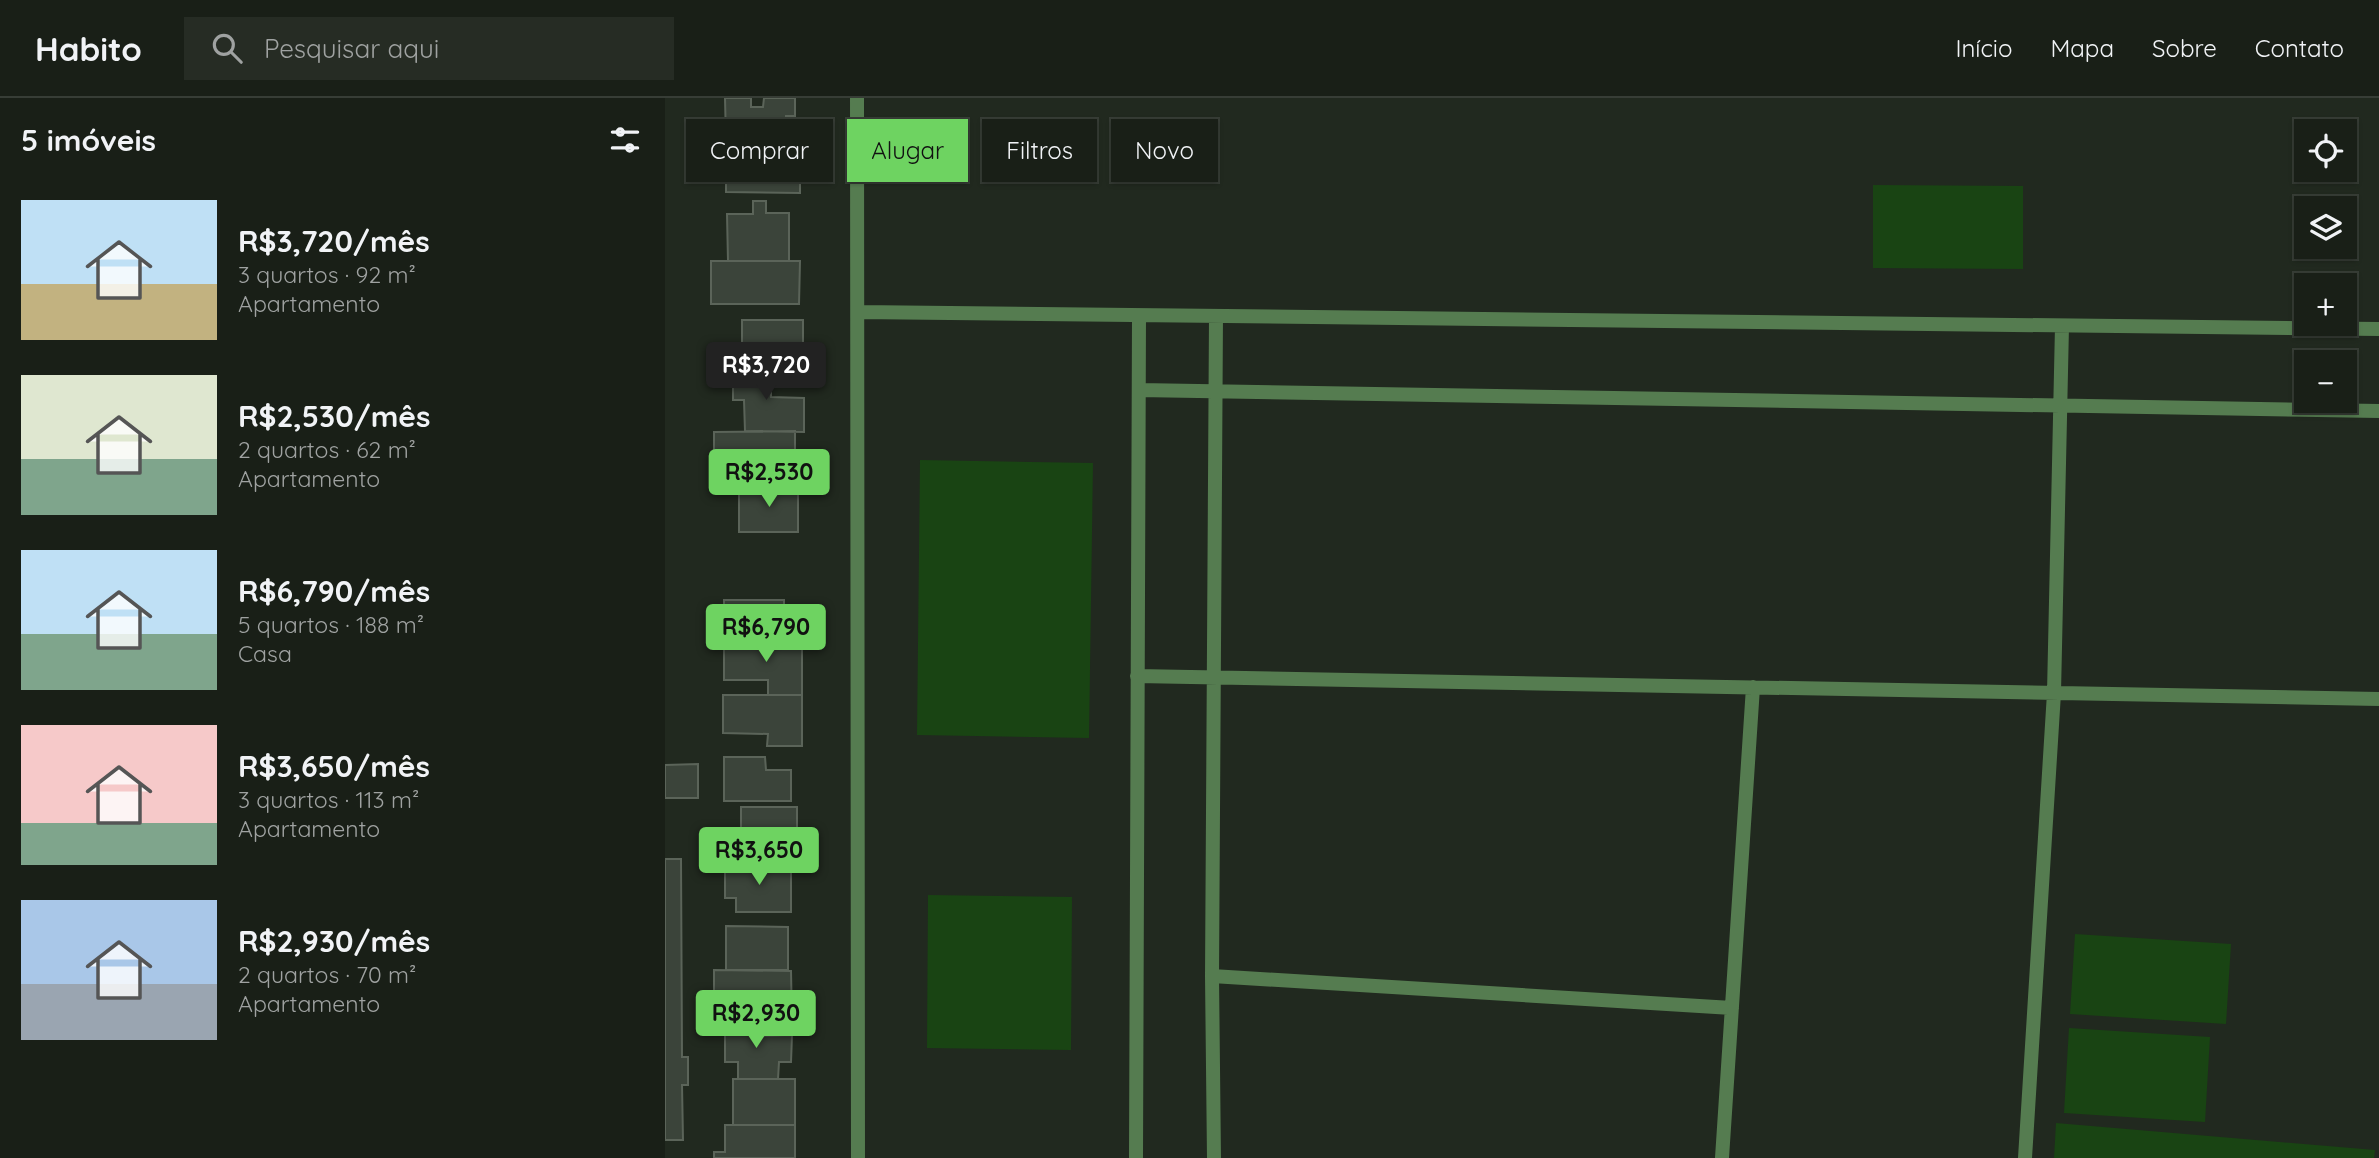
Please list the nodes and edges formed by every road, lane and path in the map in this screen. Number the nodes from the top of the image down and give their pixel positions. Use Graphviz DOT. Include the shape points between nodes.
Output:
graph roads {
  1 [pos="857,98"];
  2 [pos="859,312"];
  3 [pos="1139,316"];
  4 [pos="1216,316"];
  5 [pos="2062,326"];
  6 [pos="2379,329"];
  7 [pos="1139,390"];
  8 [pos="1216,391"];
  9 [pos="2062,405"];
  10 [pos="2379,411"];
  11 [pos="1137,676"];
  12 [pos="1214,678"];
  13 [pos="1753,688"];
  14 [pos="2054,693"];
  15 [pos="2379,699"];
  16 [pos="1212,975"];
  17 [pos="1732,1008"];
  18 [pos="859,1158"];
  19 [pos="1136,1158"];
  20 [pos="1214,1158"];
  21 [pos="1722,1158"];
  22 [pos="2025,1158"];
  1 -- 2 [label="street"];
  2 -- 3 [label="street"];
  2 -- 18 [label="street"];
  3 -- 4 [label="street"];
  3 -- 7 [label="street"];
  4 -- 5 [label="street"];
  4 -- 8 [label="street"];
  5 -- 6 [label="street"];
  5 -- 9 [label="street"];
  7 -- 8 [label="street"];
  7 -- 11 [label="street"];
  8 -- 9 [label="street"];
  8 -- 12 [label="street"];
  9 -- 10 [label="street"];
  9 -- 14 [label="street"];
  11 -- 12 [label="street"];
  11 -- 19 [label="street"];
  12 -- 13 [label="street"];
  12 -- 16 [label="street"];
  13 -- 14 [label="street"];
  13 -- 17 [label="street"];
  14 -- 15 [label="street"];
  14 -- 22 [label="street"];
  16 -- 17 [label="street"];
  16 -- 20 [label="street"];
  17 -- 21 [label="street"];
}
